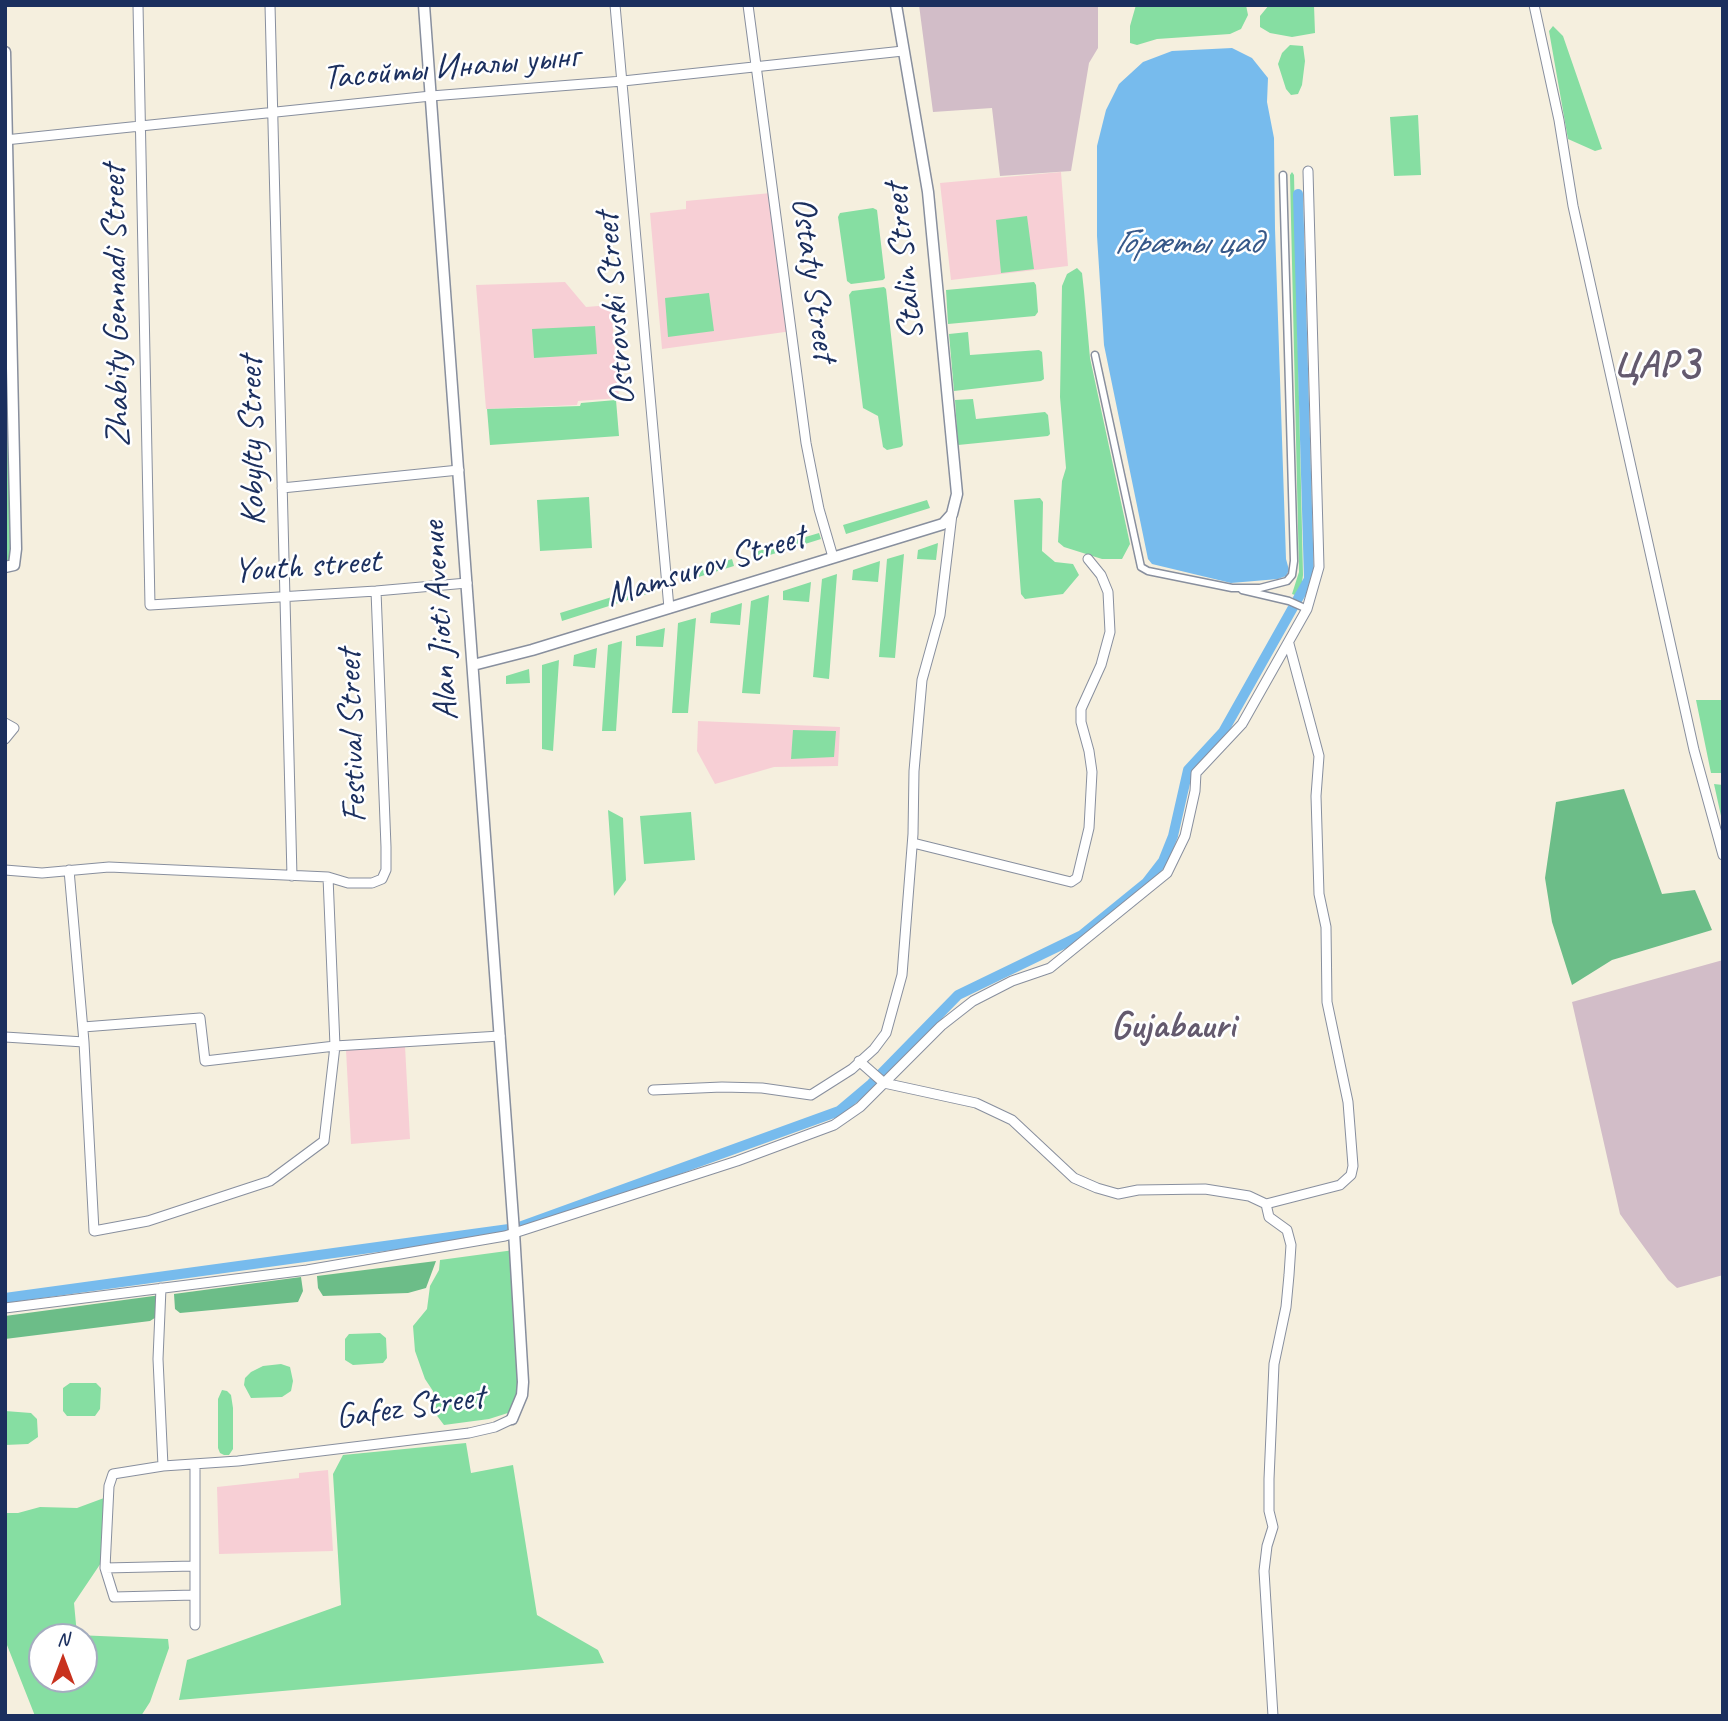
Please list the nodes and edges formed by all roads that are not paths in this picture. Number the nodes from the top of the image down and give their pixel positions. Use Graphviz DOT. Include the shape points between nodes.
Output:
graph roads {
  1 [pos="138,5"];
  2 [pos="270,5"];
  3 [pos="424,5"];
  4 [pos="615,5"];
  5 [pos="748,5"];
  6 [pos="896,5"];
  7 [pos="1534,5"];
  8 [pos="903,51"];
  9 [pos="5,52"];
  10 [pos="755,66"];
  11 [pos="623,81"];
  12 [pos="431,96"];
  13 [pos="272,114"];
  14 [pos="141,127"];
  15 [pos="6,140"];
  16 [pos="1308,171"];
  17 [pos="1283,175"];
  18 [pos="1095,355"];
  19 [pos="458,470"];
  20 [pos="282,488"];
  21 [pos="952,514"];
  22 [pos="833,557"];
  23 [pos="1088,559"];
  24 [pos="10,566"];
  25 [pos="467,583"];
  26 [pos="1232,588"];
  27 [pos="376,591"];
  28 [pos="285,597"];
  29 [pos="150,605"];
  30 [pos="669,608"];
  31 [pos="1307,609"];
  32 [pos="1289,644"];
  33 [pos="473,665"];
  34 [pos="5,723"];
  35 [pos="5,739"];
  36 [pos="913,843"];
  37 [pos="1723,855"];
  38 [pos="5,870"];
  39 [pos="69,870"];
  40 [pos="292,876"];
  41 [pos="328,877"];
  42 [pos="83,1027"];
  43 [pos="500,1035"];
  44 [pos="5,1037"];
  45 [pos="84,1042"];
  46 [pos="335,1046"];
  47 [pos="862,1063"];
  48 [pos="883,1082"];
  49 [pos="653,1090"];
  50 [pos="1266,1204"];
  51 [pos="514,1232"];
  52 [pos="161,1287"];
  53 [pos="5,1308"];
  54 [pos="512,1419"];
  55 [pos="195,1465"];
  56 [pos="163,1466"];
  57 [pos="194,1566"];
  58 [pos="105,1567"];
  59 [pos="194,1595"];
  60 [pos="195,1625"];
  61 [pos="1273,1716"];
  1 -- 14 [label="street, Zhabity Gennadi Street"];
  2 -- 13 [label="street, Kobylty Street"];
  3 -- 12 [label="street, Alan Jioti Avenue"];
  4 -- 11 [label="street, Ostrovski Street"];
  5 -- 10 [label="street, Ostaty Street"];
  6 -- 8 [label="street, Stalin Street"];
  7 -- 37 [label="street" via="1573,206 1692,737"];
  8 -- 10 [label="street, Тасойты Иналы уынг"];
  8 -- 21 [label="street, Stalin Street" via="928,192 957,494"];
  9 -- 15 [label="street"];
  10 -- 11 [label="street, Тасойты Иналы уынг"];
  10 -- 22 [label="street, Ostaty Street" via="806,443 818,509"];
  11 -- 12 [label="street, Тасойты Иналы уынг"];
  11 -- 30 [label="street, Ostrovski Street"];
  12 -- 13 [label="street, Тасойты Иналы уынг"];
  12 -- 19 [label="street, Alan Jioti Avenue"];
  13 -- 14 [label="street, Тасойты Иналы уынг"];
  13 -- 20 [label="street, Kobylty Street"];
  14 -- 15 [label="street, Тасойты Иналы уынг"];
  14 -- 29 [label="street, Zhabity Gennadi Street"];
  15 -- 24 [label="street" via="16,549"];
  16 -- 31 [label="street" via="1319,567"];
  17 -- 26 [label="street" via="1294,570 1287,581 1277,584"];
  18 -- 26 [label="street" via="1141,567"];
  19 -- 20 [label="street"];
  19 -- 25 [label="street, Alan Jioti Avenue"];
  20 -- 28 [label="street, Kobylty Street"];
  21 -- 22 [label="street, Mamsurov Street" via="943,524"];
  21 -- 36 [label="street" via="940,615 922,680"];
  22 -- 30 [label="street, Mamsurov Street"];
  23 -- 36 [label="street" via="1108,592 1110,632 1081,709 1092,772 1089,828 1077,878 1071,882"];
  25 -- 27 [label="street, Youth street"];
  25 -- 33 [label="street, Alan Jioti Avenue"];
  26 -- 31 [label="street"];
  27 -- 28 [label="street, Youth street"];
  27 -- 41 [label="street, Festival Street" via="386,870 382,879 372,883"];
  28 -- 29 [label="street, Youth street"];
  28 -- 40 [label="street, Kobylty Street"];
  30 -- 33 [label="street, Mamsurov Street"];
  31 -- 32 [label="street"];
  32 -- 48 [label="street" via="1242,724 1196,773 1185,836 1167,873 1050,968 972,1001"];
  32 -- 50 [label="street" via="1319,756 1319,894 1326,927 1327,1002 1348,1102 1353,1166 1340,1185"];
  33 -- 43 [label="street, Alan Jioti Avenue"];
  34 -- 35 [label="street" via="14,728"];
  36 -- 47 [label="street" via="902,975 886,1033"];
  38 -- 39 [label="street"];
  39 -- 40 [label="street" via="109,867"];
  39 -- 42 [label="street"];
  40 -- 41 [label="street"];
  41 -- 46 [label="street"];
  42 -- 45 [label="street"];
  42 -- 46 [label="street" via="200,1018 205,1061"];
  43 -- 46 [label="street"];
  43 -- 51 [label="street, Alan Jioti Avenue"];
  44 -- 45 [label="street"];
  45 -- 46 [label="street" via="94,1231 148,1221 270,1181 324,1141"];
  47 -- 48 [label="street"];
  47 -- 49 [label="street" via="811,1095 736,1087"];
  48 -- 50 [label="street" via="976,1103 1012,1120 1074,1178 1097,1188 1118,1194 1205,1189 1249,1196"];
  48 -- 51 [label="street" via="860,1107 834,1125"];
  50 -- 61 [label="street" via="1269,1217 1287,1230 1291,1245 1286,1307 1274,1364 1269,1479 1273,1527 1264,1571"];
  51 -- 52 [label="street" via="307,1269"];
  51 -- 54 [label="street, Gafez Street" via="523,1382"];
  52 -- 53 [label="street"];
  52 -- 56 [label="street" via="158,1359"];
  54 -- 55 [label="street, Gafez Street" via="469,1433"];
  55 -- 56 [label="street, Gafez Street"];
  55 -- 57 [label="street"];
  56 -- 58 [label="street, Gafez Street" via="113,1474"];
  57 -- 58 [label="street"];
  57 -- 59 [label="street"];
  58 -- 59 [label="street, Gafez Street" via="114,1597"];
  59 -- 60 [label="street"];
}
